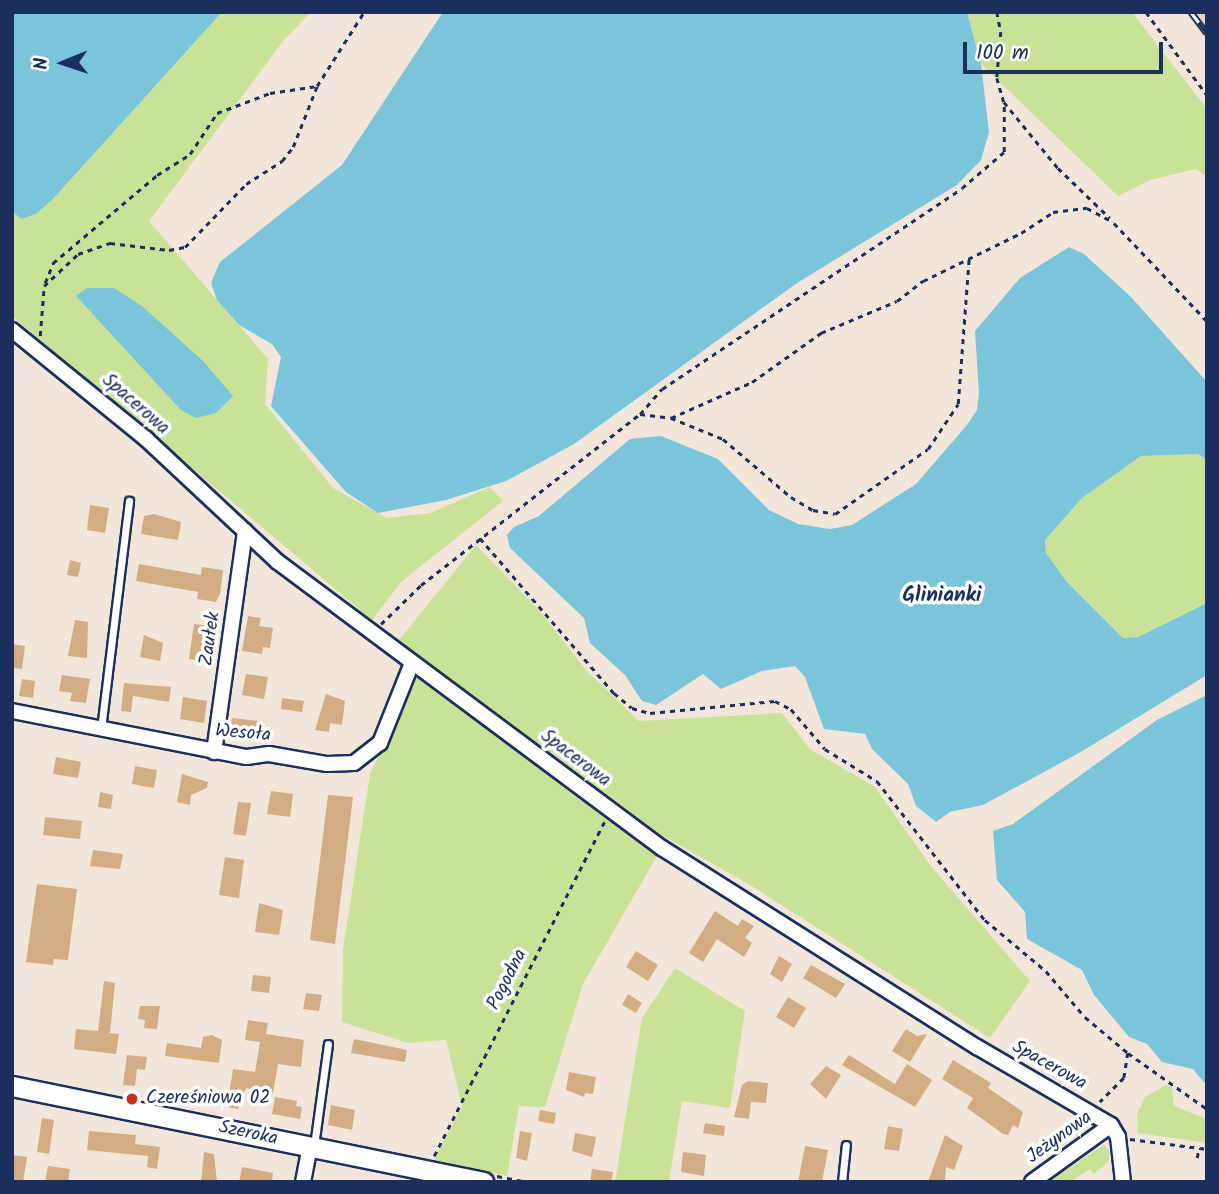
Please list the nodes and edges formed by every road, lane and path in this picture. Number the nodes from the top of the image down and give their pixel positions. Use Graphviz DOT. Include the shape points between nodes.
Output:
graph roads {
  1 [pos="364,12"];
  2 [pos="997,12"];
  3 [pos="1146,12"];
  4 [pos="317,86"];
  5 [pos="1207,95"];
  6 [pos="1004,102"];
  7 [pos="1113,222"];
  8 [pos="969,259"];
  9 [pos="44,286"];
  10 [pos="1207,320"];
  11 [pos="12,330"];
  12 [pos="38,346"];
  13 [pos="640,414"];
  14 [pos="671,418"];
  15 [pos="130,501"];
  16 [pos="246,531"];
  17 [pos="480,538"];
  18 [pos="371,634"];
  19 [pos="412,663"];
  20 [pos="12,711"];
  21 [pos="101,730"];
  22 [pos="214,752"];
  23 [pos="610,810"];
  24 [pos="328,1044"];
  25 [pos="1128,1053"];
  26 [pos="12,1086"];
  27 [pos="1207,1109"];
  28 [pos="1090,1111"];
  29 [pos="1114,1131"];
  30 [pos="846,1145"];
  31 [pos="312,1146"];
  32 [pos="1199,1147"];
  33 [pos="1207,1149"];
  34 [pos="1197,1158"];
  35 [pos="431,1162"];
  36 [pos="303,1182"];
  37 [pos="484,1182"];
  38 [pos="842,1182"];
  39 [pos="1032,1182"];
  40 [pos="1122,1182"];
  1 -- 4 [label="path"];
  2 -- 6 [label="path" via="1001,33 997,78"];
  3 -- 5 [label="path"];
  4 -- 9 [label="path" via="270,93 217,113 190,154 157,175 53,263"];
  4 -- 9 [label="path" via="293,147 282,161 246,184 197,239 169,250 110,243 92,246"];
  6 -- 7 [label="path" via="1058,168"];
  6 -- 13 [label="path" via="1004,152 962,188 662,388"];
  7 -- 8 [label="path" via="1087,208 1053,212"];
  7 -- 10 [label="path"];
  8 -- 14 [label="path" via="923,281 897,301 821,332 752,383"];
  8 -- 14 [label="path" via="958,404 928,449 835,514 813,510 791,498 723,439"];
  9 -- 12 [label="path"];
  11 -- 12 [label="street, Spacerowa"];
  12 -- 16 [label="street, Spacerowa"];
  13 -- 14 [label="path"];
  13 -- 17 [label="path"];
  15 -- 21 [label="lane"];
  16 -- 18 [label="street, Spacerowa"];
  16 -- 22 [label="street, Zaułek"];
  17 -- 18 [label="path" via="421,585"];
  17 -- 25 [label="path" via="632,708 650,713 775,701 791,709 825,749 877,781 985,919 1046,971 1085,1017"];
  18 -- 19 [label="street, Spacerowa"];
  19 -- 22 [label="street, Wesoła" via="380,743 354,763"];
  19 -- 23 [label="street, Spacerowa"];
  20 -- 21 [label="street, Wesoła"];
  21 -- 22 [label="street, Wesoła"];
  23 -- 28 [label="street, Spacerowa" via="967,1041"];
  23 -- 35 [label="path, Pogodna"];
  24 -- 31 [label="lane"];
  25 -- 27 [label="path"];
  25 -- 28 [label="path" via="1124,1078"];
  26 -- 31 [label="street, Szeroka"];
  28 -- 29 [label="street, Spacerowa"];
  29 -- 32 [label="path"];
  29 -- 39 [label="street, Jeżynowa"];
  29 -- 40 [label="street"];
  30 -- 38 [label="lane"];
  31 -- 36 [label="street"];
  31 -- 37 [label="street, Szeroka"];
  32 -- 33 [label="path"];
  32 -- 34 [label="path"];
}
